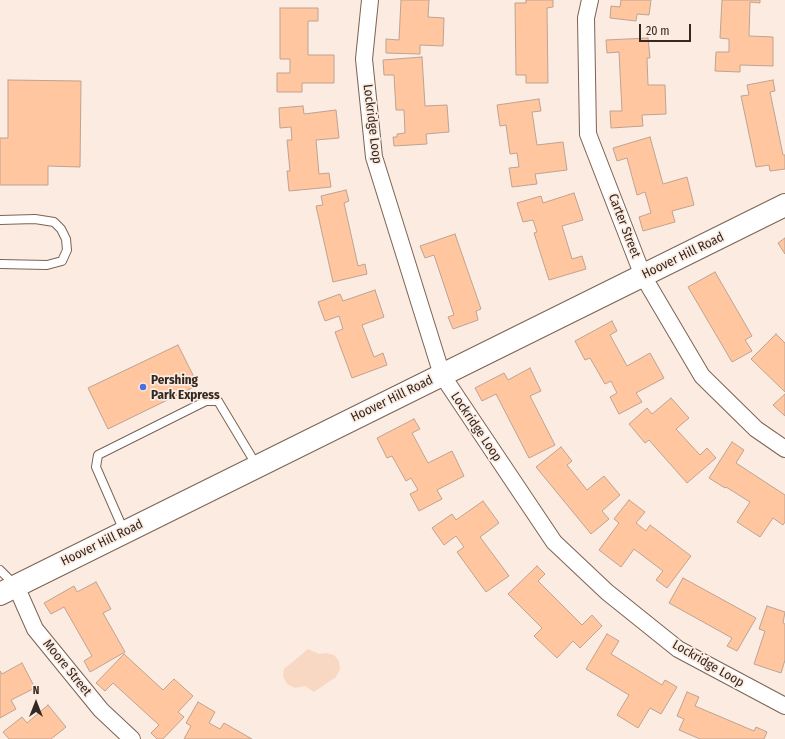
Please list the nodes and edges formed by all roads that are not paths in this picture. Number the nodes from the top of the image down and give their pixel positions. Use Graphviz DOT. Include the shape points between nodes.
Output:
graph roads {
  1 [pos="370,0"];
  2 [pos="590,0"];
  3 [pos="785,206"];
  4 [pos="0,220"];
  5 [pos="0,264"];
  6 [pos="643,276"];
  7 [pos="442,375"];
  8 [pos="785,448"];
  9 [pos="257,466"];
  10 [pos="125,532"];
  11 [pos="0,570"];
  12 [pos="8,590"];
  13 [pos="785,706"];
  14 [pos="132,739"];
  1 -- 7 [label="street, Lockridge Loop" via="364,59 374,157"];
  2 -- 6 [label="street, Carter Street" via="586,18 588,134"];
  3 -- 6 [label="street, Hoover Hill Road"];
  4 -- 5 [label="lane" via="35,219 54,222 64,234 67,250 62,261 47,265"];
  6 -- 7 [label="street, Hoover Hill Road"];
  6 -- 8 [label="street, Carter Street" via="702,376 756,429"];
  7 -- 9 [label="street, Hoover Hill Road"];
  7 -- 13 [label="street, Lockridge Loop" via="554,542 607,592 678,650"];
  9 -- 10 [label="street, Hoover Hill Road"];
  9 -- 10 [label="lane" via="218,401 206,401 98,455 96,467"];
  10 -- 12 [label="street, Hoover Hill Road"];
  11 -- 12 [label="lane"];
  12 -- 14 [label="street, Moore Street" via="35,629 101,710"];
}
